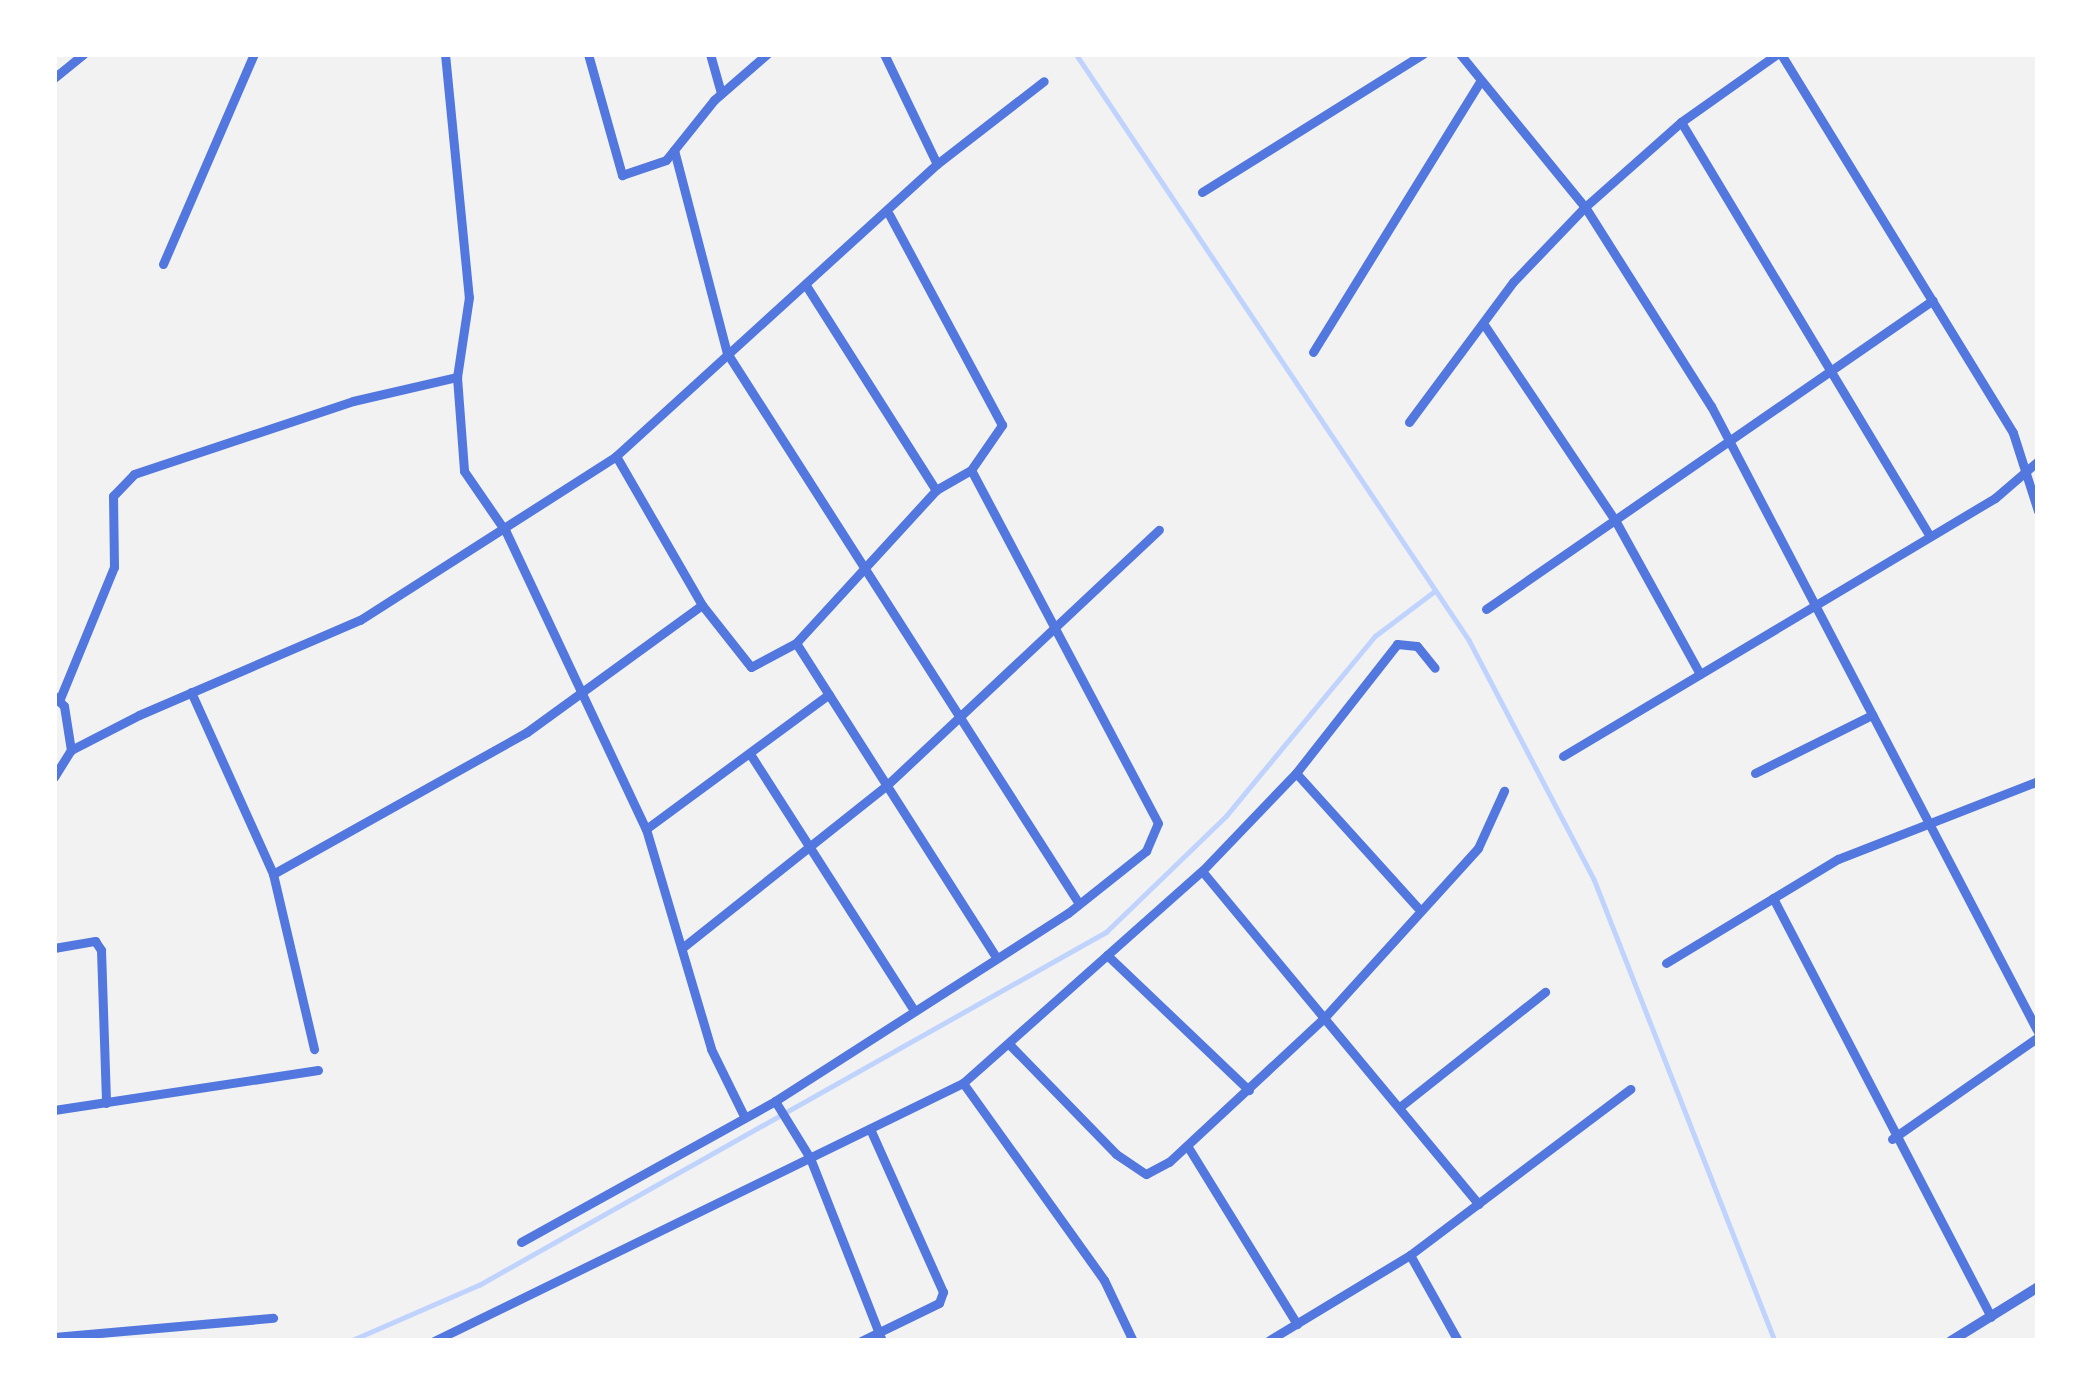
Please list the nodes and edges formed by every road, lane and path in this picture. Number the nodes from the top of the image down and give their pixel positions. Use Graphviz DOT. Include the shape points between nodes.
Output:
graph roads {
  1 [pos="85,54"];
  2 [pos="254,54"];
  3 [pos="446,54"];
  4 [pos="588,54"];
  5 [pos="710,54"];
  6 [pos="767,54"];
  7 [pos="884,54"];
  8 [pos="1424,54"];
  9 [pos="1460,54"];
  10 [pos="1779,54"];
  11 [pos="54,78"];
  12 [pos="1044,81"];
  13 [pos="1479,83"];
  14 [pos="721,93"];
  15 [pos="1681,122"];
  16 [pos="674,150"];
  17 [pos="937,164"];
  18 [pos="1202,192"];
  19 [pos="1585,207"];
  20 [pos="890,214"];
  21 [pos="163,265"];
  22 [pos="807,286"];
  23 [pos="1933,300"];
  24 [pos="1485,326"];
  25 [pos="727,352"];
  26 [pos="1313,352"];
  27 [pos="1826,373"];
  28 [pos="457,377"];
  29 [pos="1409,422"];
  30 [pos="1729,440"];
  31 [pos="616,456"];
  32 [pos="2038,461"];
  33 [pos="971,470"];
  34 [pos="2024,475"];
  35 [pos="936,490"];
  36 [pos="2038,511"];
  37 [pos="1615,520"];
  38 [pos="1159,530"];
  39 [pos="506,532"];
  40 [pos="1930,536"];
  41 [pos="868,572"];
  42 [pos="702,605"];
  43 [pos="1815,605"];
  44 [pos="1486,609"];
  45 [pos="1056,628"];
  46 [pos="796,643"];
  47 [pos="1435,668"];
  48 [pos="1700,674"];
  49 [pos="583,688"];
  50 [pos="191,692"];
  51 [pos="830,694"];
  52 [pos="57,699"];
  53 [pos="962,715"];
  54 [pos="1872,715"];
  55 [pos="71,750"];
  56 [pos="1564,756"];
  57 [pos="752,757"];
  58 [pos="1296,773"];
  59 [pos="1755,773"];
  60 [pos="54,777"];
  61 [pos="2038,781"];
  62 [pos="887,785"];
  63 [pos="1504,791"];
  64 [pos="1929,821"];
  65 [pos="646,829"];
  66 [pos="808,852"];
  67 [pos="1202,871"];
  68 [pos="273,874"];
  69 [pos="1773,898"];
  70 [pos="1078,902"];
  71 [pos="1417,907"];
  72 [pos="54,947"];
  73 [pos="682,948"];
  74 [pos="994,954"];
  75 [pos="1107,956"];
  76 [pos="1666,963"];
  77 [pos="1546,992"];
  78 [pos="912,1007"];
  79 [pos="1324,1018"];
  80 [pos="2038,1034"];
  81 [pos="1010,1046"];
  82 [pos="314,1049"];
  83 [pos="318,1070"];
  84 [pos="963,1083"];
  85 [pos="1630,1089"];
  86 [pos="1249,1090"];
  87 [pos="106,1102"];
  88 [pos="776,1103"];
  89 [pos="1401,1106"];
  90 [pos="54,1110"];
  91 [pos="744,1116"];
  92 [pos="870,1129"];
  93 [pos="1892,1139"];
  94 [pos="1188,1147"];
  95 [pos="810,1158"];
  96 [pos="1478,1204"];
  97 [pos="521,1241"];
  98 [pos="1410,1255"];
  99 [pos="2038,1287"];
  100 [pos="1991,1316"];
  101 [pos="273,1318"];
  102 [pos="1297,1324"];
  103 [pos="465,1326"];
  104 [pos="54,1337"];
  105 [pos="880,1337"];
  106 [pos="434,1341"];
  107 [pos="469,1341"];
  108 [pos="861,1341"];
  109 [pos="1133,1341"];
  110 [pos="1268,1341"];
  111 [pos="1458,1341"];
  112 [pos="1951,1341"];
  1 -- 11 [label="street"];
  2 -- 21 [label="street"];
  3 -- 28 [label="street" via="469,297"];
  4 -- 16 [label="street" via="617,173 631,175"];
  5 -- 14 [label="street"];
  6 -- 14 [label="street"];
  7 -- 17 [label="street"];
  8 -- 18 [label="street"];
  9 -- 13 [label="street"];
  10 -- 15 [label="street"];
  10 -- 23 [label="street"];
  12 -- 17 [label="street"];
  13 -- 19 [label="street"];
  13 -- 26 [label="street"];
  14 -- 16 [label="street"];
  15 -- 19 [label="street"];
  15 -- 27 [label="street"];
  16 -- 25 [label="street"];
  17 -- 20 [label="street"];
  19 -- 24 [label="street" via="1513,282"];
  19 -- 30 [label="street"];
  20 -- 22 [label="street"];
  20 -- 33 [label="street" via="1002,425"];
  22 -- 25 [label="street"];
  22 -- 35 [label="street"];
  23 -- 27 [label="street"];
  23 -- 34 [label="street" via="2013,433"];
  24 -- 29 [label="street"];
  24 -- 37 [label="street"];
  25 -- 31 [label="street"];
  25 -- 41 [label="street"];
  27 -- 30 [label="street"];
  27 -- 40 [label="street"];
  28 -- 39 [label="street" via="464,471"];
  28 -- 52 [label="street" via="353,401 134,474 113,496 114,567"];
  30 -- 37 [label="street"];
  30 -- 43 [label="street"];
  31 -- 39 [label="street"];
  31 -- 42 [label="street"];
  32 -- 34 [label="street"];
  33 -- 35 [label="street"];
  33 -- 45 [label="street"];
  34 -- 36 [label="street"];
  34 -- 40 [label="street"];
  35 -- 41 [label="street"];
  37 -- 44 [label="street"];
  37 -- 48 [label="street"];
  38 -- 45 [label="street"];
  39 -- 49 [label="street"];
  39 -- 50 [label="street" via="360,620"];
  40 -- 43 [label="street"];
  41 -- 46 [label="street"];
  41 -- 53 [label="street"];
  42 -- 46 [label="street" via="751,668"];
  42 -- 49 [label="street"];
  43 -- 48 [label="street"];
  43 -- 54 [label="street"];
  45 -- 53 [label="street"];
  45 -- 70 [label="street" via="1158,823 1146,851"];
  46 -- 51 [label="street"];
  47 -- 58 [label="street" via="1417,646 1396,644"];
  48 -- 56 [label="street"];
  49 -- 65 [label="street"];
  49 -- 68 [label="street" via="527,732"];
  50 -- 55 [label="street"];
  50 -- 68 [label="street"];
  51 -- 57 [label="street"];
  51 -- 62 [label="street"];
  52 -- 55 [label="street"];
  53 -- 62 [label="street"];
  53 -- 70 [label="street"];
  54 -- 59 [label="street"];
  54 -- 64 [label="street"];
  55 -- 60 [label="street"];
  57 -- 65 [label="street"];
  57 -- 66 [label="street"];
  58 -- 67 [label="street"];
  58 -- 71 [label="street"];
  61 -- 64 [label="street"];
  62 -- 66 [label="street"];
  62 -- 74 [label="street"];
  63 -- 71 [label="street" via="1478,848"];
  64 -- 69 [label="street"];
  64 -- 80 [label="street"];
  65 -- 73 [label="street"];
  66 -- 73 [label="street"];
  66 -- 78 [label="street"];
  67 -- 75 [label="street"];
  67 -- 79 [label="street"];
  68 -- 82 [label="street"];
  69 -- 76 [label="street"];
  69 -- 93 [label="street"];
  70 -- 74 [label="street"];
  71 -- 79 [label="street"];
  72 -- 87 [label="street" via="95,941 101,950"];
  73 -- 91 [label="street" via="710,1049"];
  74 -- 78 [label="street"];
  75 -- 81 [label="street"];
  75 -- 86 [label="street"];
  77 -- 89 [label="street"];
  78 -- 88 [label="street"];
  79 -- 86 [label="street"];
  79 -- 89 [label="street"];
  80 -- 93 [label="street"];
  81 -- 84 [label="street"];
  81 -- 94 [label="street" via="1146,1174"];
  83 -- 87 [label="street"];
  84 -- 92 [label="street"];
  84 -- 109 [label="street" via="1104,1280"];
  85 -- 96 [label="street"];
  86 -- 94 [label="street"];
  87 -- 90 [label="street"];
  88 -- 91 [label="street"];
  88 -- 95 [label="street"];
  89 -- 96 [label="street"];
  91 -- 97 [label="street"];
  92 -- 95 [label="street"];
  92 -- 105 [label="street" via="943,1292 939,1303"];
  93 -- 100 [label="street"];
  94 -- 102 [label="street"];
  95 -- 103 [label="street"];
  95 -- 105 [label="street"];
  96 -- 98 [label="street"];
  98 -- 102 [label="street"];
  98 -- 111 [label="street"];
  99 -- 100 [label="street"];
  100 -- 112 [label="street"];
  101 -- 104 [label="street"];
  102 -- 110 [label="street"];
  103 -- 106 [label="street"];
  103 -- 107 [label="street"];
  105 -- 108 [label="street"];
}
